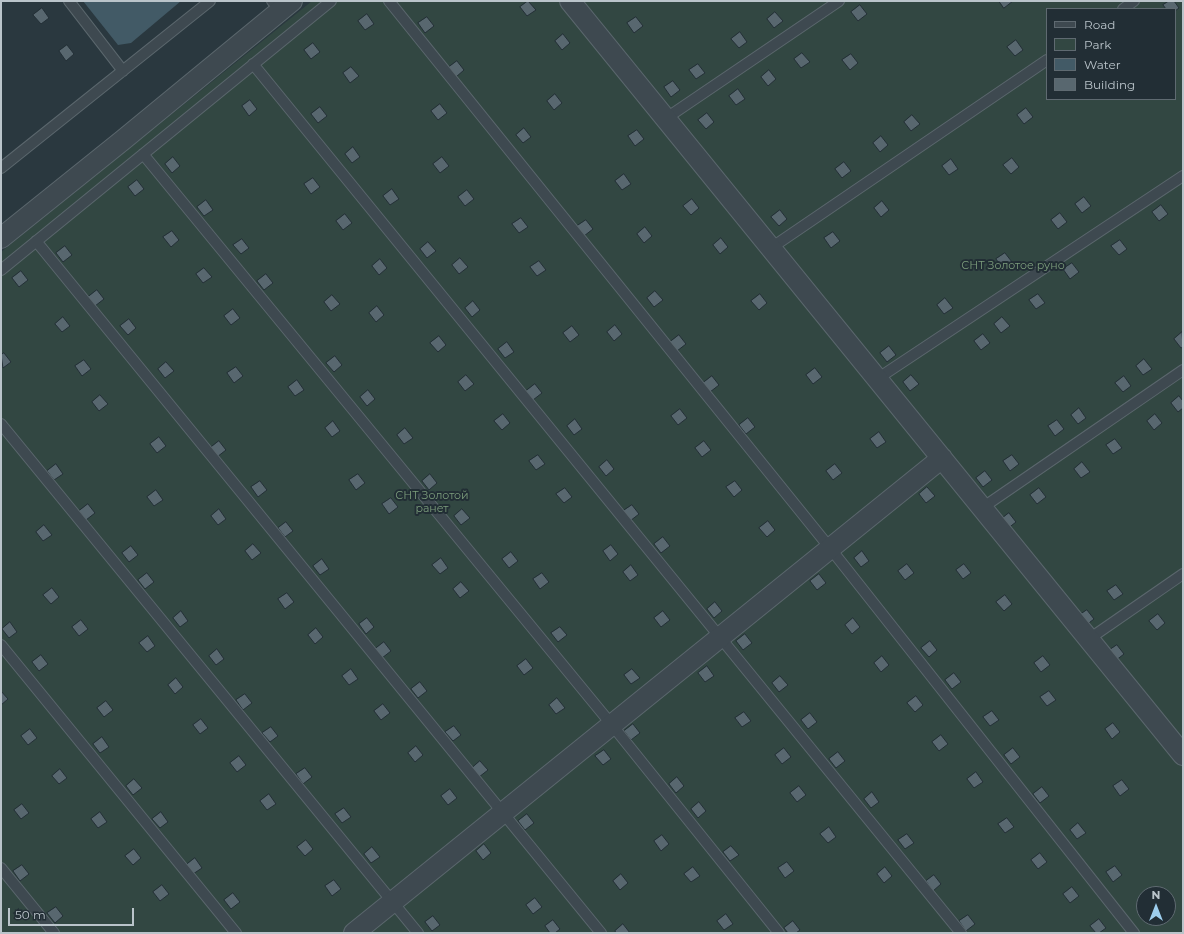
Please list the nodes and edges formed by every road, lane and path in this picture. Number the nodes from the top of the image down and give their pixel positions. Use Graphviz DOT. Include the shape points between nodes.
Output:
graph roads {
  1 [pos="69,1"];
  2 [pos="210,1"];
  3 [pos="331,1"];
  4 [pos="389,1"];
  5 [pos="570,1"];
  6 [pos="839,1"];
  7 [pos="1134,1"];
  8 [pos="281,4"];
  9 [pos="1124,8"];
  10 [pos="1046,61"];
  11 [pos="253,64"];
  12 [pos="122,71"];
  13 [pos="666,119"];
  14 [pos="143,154"];
  15 [pos="1,168"];
  16 [pos="1183,176"];
  17 [pos="1,238"];
  18 [pos="36,241"];
  19 [pos="771,248"];
  20 [pos="1,270"];
  21 [pos="1183,370"];
  22 [pos="877,379"];
  23 [pos="1,424"];
  24 [pos="942,458"];
  25 [pos="982,508"];
  26 [pos="830,548"];
  27 [pos="1183,574"];
  28 [pos="720,637"];
  29 [pos="1089,639"];
  30 [pos="1,645"];
  31 [pos="612,724"];
  32 [pos="1183,755"];
  33 [pos="503,812"];
  34 [pos="1,868"];
  35 [pos="392,902"];
  36 [pos="54,933"];
  37 [pos="236,933"];
  38 [pos="354,933"];
  39 [pos="418,933"];
  40 [pos="601,933"];
  41 [pos="779,933"];
  42 [pos="961,933"];
  43 [pos="1134,933"];
  1 -- 12 [label="lane"];
  2 -- 12 [label="lane"];
  3 -- 11 [label="lane"];
  4 -- 26 [label="lane"];
  5 -- 13 [label="street"];
  6 -- 13 [label="lane"];
  7 -- 9 [label="lane"];
  8 -- 17 [label="street" via="124,140"];
  10 -- 19 [label="lane"];
  11 -- 14 [label="lane"];
  11 -- 28 [label="lane"];
  12 -- 15 [label="lane"];
  13 -- 19 [label="street"];
  14 -- 18 [label="lane"];
  14 -- 31 [label="lane"];
  16 -- 22 [label="lane"];
  18 -- 20 [label="lane"];
  18 -- 33 [label="lane"];
  19 -- 22 [label="street"];
  21 -- 25 [label="lane"];
  22 -- 24 [label="street"];
  23 -- 35 [label="lane"];
  24 -- 25 [label="street"];
  24 -- 26 [label="street"];
  25 -- 29 [label="street"];
  26 -- 28 [label="street"];
  26 -- 43 [label="lane"];
  27 -- 29 [label="lane"];
  28 -- 31 [label="street"];
  28 -- 42 [label="lane"];
  29 -- 32 [label="street"];
  30 -- 37 [label="lane"];
  31 -- 33 [label="street"];
  31 -- 41 [label="lane"];
  33 -- 35 [label="street"];
  33 -- 40 [label="lane"];
  34 -- 36 [label="lane"];
  35 -- 38 [label="street"];
  35 -- 39 [label="lane"];
}
